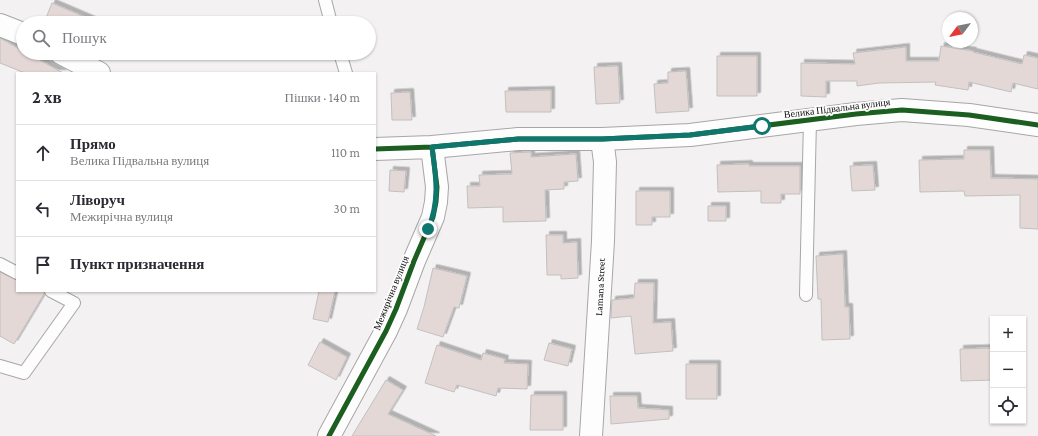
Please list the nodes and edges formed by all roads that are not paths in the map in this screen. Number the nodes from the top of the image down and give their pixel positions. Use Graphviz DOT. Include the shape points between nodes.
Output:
graph roads {
  1 [pos="325,0"];
  2 [pos="330,16"];
  3 [pos="0,25"];
  4 [pos="16,31"];
  5 [pos="74,60"];
  6 [pos="342,60"];
  7 [pos="97,72"];
  8 [pos="346,72"];
  9 [pos="810,120"];
  10 [pos="1038,125"];
  11 [pos="602,139"];
  12 [pos="432,147"];
  13 [pos="376,149"];
  14 [pos="0,264"];
  15 [pos="16,272"];
  16 [pos="53,292"];
  17 [pos="806,295"];
  18 [pos="0,366"];
  19 [pos="329,436"];
  20 [pos="591,436"];
  1 -- 2 [label="lane"];
  3 -- 4 [label="street"];
  5 -- 7 [label="street"];
  6 -- 8 [label="lane"];
  9 -- 10 [label="street, Велика Підвальна вулиця" via="902,110 969,115"];
  9 -- 11 [label="street, Велика Підвальна вулиця" via="690,135"];
  9 -- 17 [label="lane"];
  11 -- 12 [label="street, Велика Підвальна вулиця" via="518,139"];
  11 -- 20 [label="street, Lamana Street" via="605,162 603,234"];
  12 -- 13 [label="street, Велика Підвальна вулиця"];
  12 -- 19 [label="street, Межирічна вулиця" via="437,187 433,218 386,331"];
  14 -- 15 [label="lane"];
  16 -- 18 [label="lane" via="74,303 24,373"];
}
